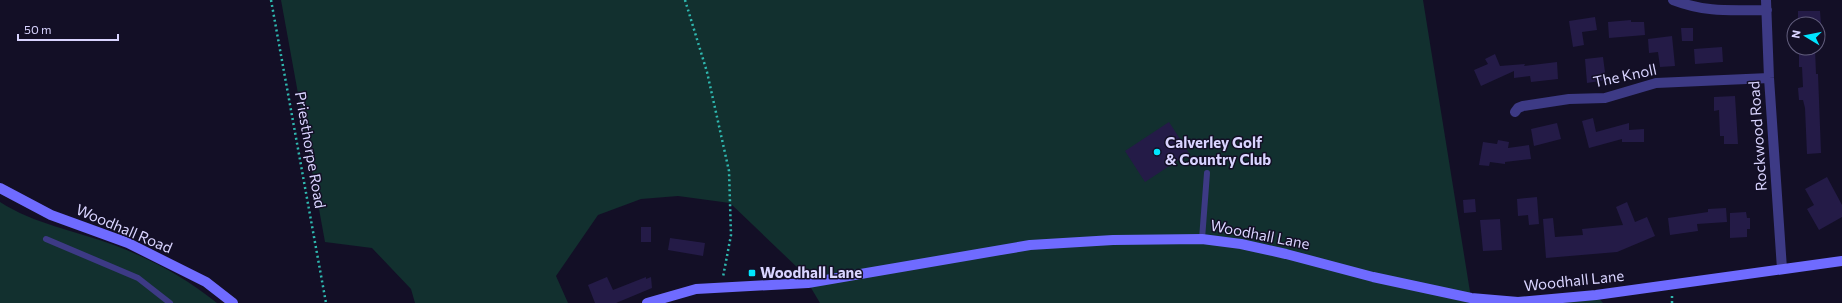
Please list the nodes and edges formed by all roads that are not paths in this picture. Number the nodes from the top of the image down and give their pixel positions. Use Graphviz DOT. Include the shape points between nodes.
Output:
graph roads {
  1 [pos="1673,0"];
  2 [pos="1766,5"];
  3 [pos="1769,78"];
  4 [pos="1515,112"];
  5 [pos="1207,173"];
  6 [pos="0,188"];
  7 [pos="46,238"];
  8 [pos="1202,239"];
  9 [pos="1842,261"];
  10 [pos="1782,270"];
  11 [pos="170,303"];
  12 [pos="233,303"];
  13 [pos="646,303"];
  1 -- 2 [label="street" via="1693,8 1712,11"];
  2 -- 3 [label="street, Rockwood Road"];
  3 -- 4 [label="street, The Knoll" via="1656,83 1605,98 1569,99 1523,106"];
  3 -- 10 [label="street, Rockwood Road"];
  5 -- 8 [label="lane"];
  6 -- 12 [label="street, Woodhall Road" via="51,215 128,244 206,282"];
  7 -- 11 [label="lane" via="138,278"];
  8 -- 10 [label="street, Woodhall Lane" via="1271,250 1373,277 1471,298 1518,302 1596,295"];
  8 -- 13 [label="street, Woodhall Lane" via="1113,240 1030,245 808,283 696,289"];
  9 -- 10 [label="street, Woodhall Lane"];
}
